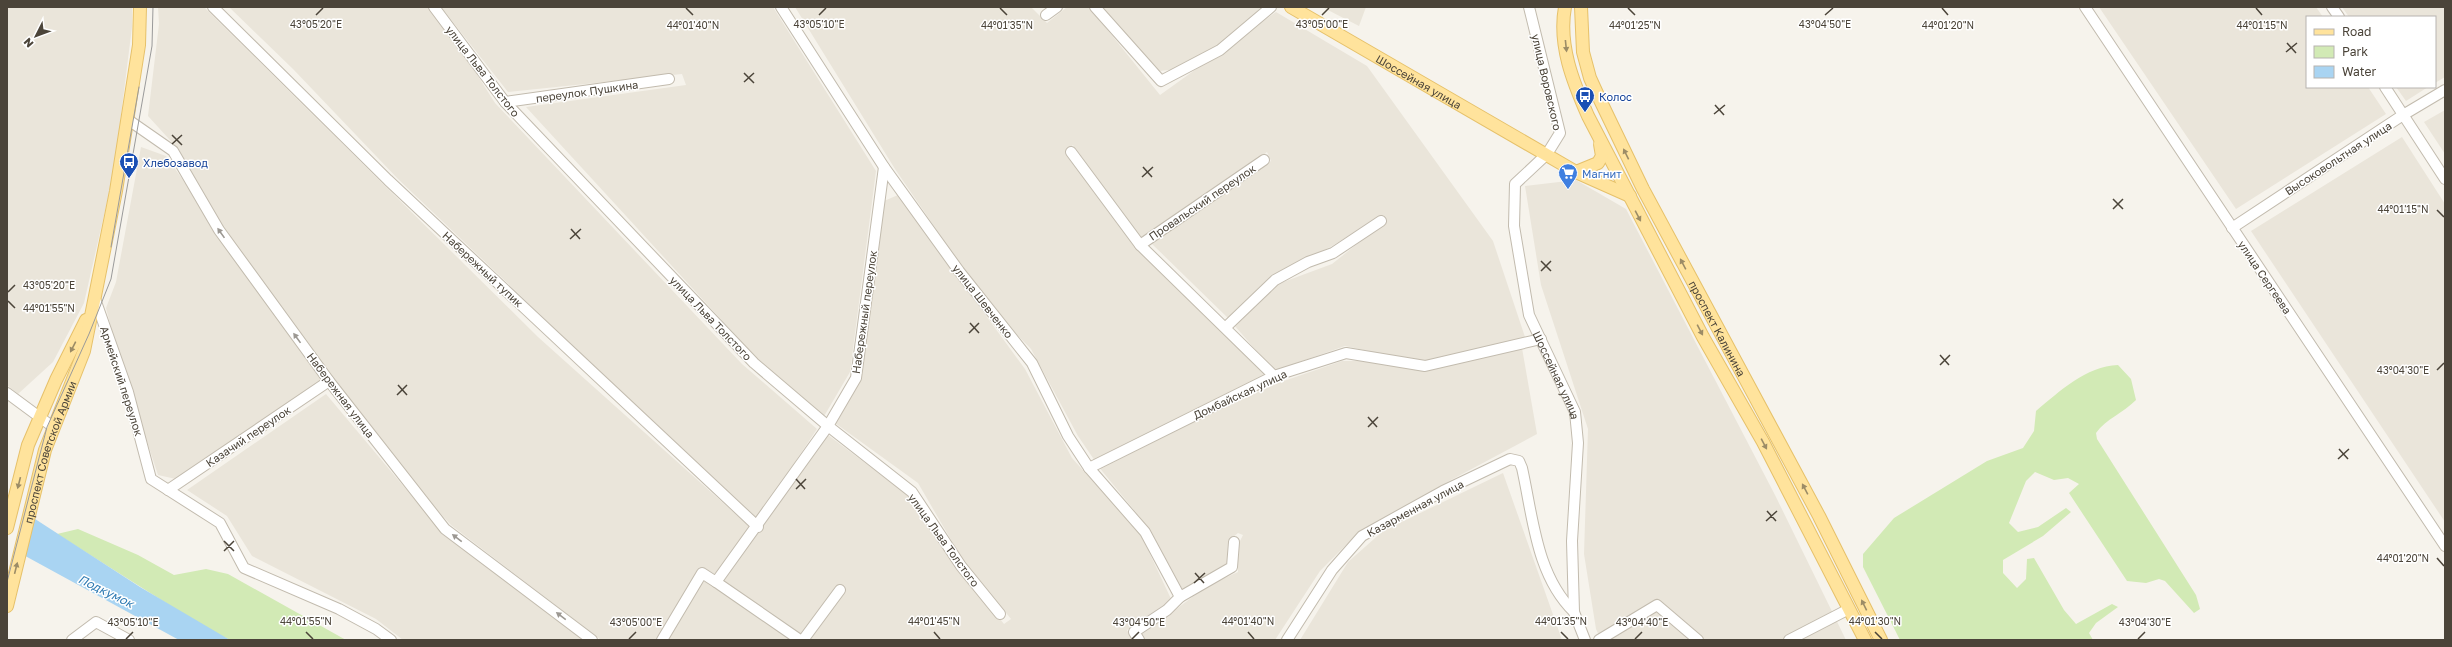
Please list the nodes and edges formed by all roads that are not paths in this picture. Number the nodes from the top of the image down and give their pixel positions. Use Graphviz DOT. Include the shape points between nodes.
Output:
graph roads {
  1 [pos="140,7"];
  2 [pos="213,7"];
  3 [pos="434,7"];
  4 [pos="781,7"];
  5 [pos="1056,7"];
  6 [pos="1095,7"];
  7 [pos="1271,7"];
  8 [pos="1291,7"];
  9 [pos="1529,7"];
  10 [pos="1564,7"];
  11 [pos="1581,7"];
  12 [pos="2085,7"];
  13 [pos="2332,7"];
  14 [pos="1046,15"];
  15 [pos="2338,16"];
  16 [pos="669,79"];
  17 [pos="2386,88"];
  18 [pos="2445,90"];
  19 [pos="505,102"];
  20 [pos="2403,115"];
  21 [pos="127,119"];
  22 [pos="1599,139"];
  23 [pos="1071,152"];
  24 [pos="1547,154"];
  25 [pos="1264,160"];
  26 [pos="884,167"];
  27 [pos="1576,172"];
  28 [pos="2445,178"];
  29 [pos="1643,189"];
  30 [pos="1628,197"];
  31 [pos="1381,221"];
  32 [pos="2232,228"];
  33 [pos="1140,244"];
  34 [pos="95,299"];
  35 [pos="1226,327"];
  36 [pos="1541,339"];
  37 [pos="1274,376"];
  38 [pos="329,382"];
  39 [pos="7,393"];
  40 [pos="39,417"];
  41 [pos="828,426"];
  42 [pos="53,427"];
  43 [pos="1519,461"];
  44 [pos="1089,468"];
  45 [pos="168,490"];
  46 [pos="758,527"];
  47 [pos="7,528"];
  48 [pos="1234,542"];
  49 [pos="2445,546"];
  50 [pos="716,582"];
  51 [pos="840,590"];
  52 [pos="1180,597"];
  53 [pos="7,606"];
  54 [pos="1849,609"];
  55 [pos="1574,612"];
  56 [pos="1000,614"];
  57 [pos="72,640"];
  58 [pos="129,640"];
  59 [pos="391,640"];
  60 [pos="592,640"];
  61 [pos="662,640"];
  62 [pos="800,640"];
  63 [pos="803,640"];
  64 [pos="1139,640"];
  65 [pos="1287,640"];
  66 [pos="1585,640"];
  67 [pos="1599,640"];
  68 [pos="1698,640"];
  69 [pos="1789,640"];
  70 [pos="1865,640"];
  71 [pos="1881,640"];
  1 -- 21 [label="main road, проспект Советской Армии" via="139,45"];
  2 -- 46 [label="street, Набережный тупик" via="388,180"];
  3 -- 19 [label="street, улица Льва Толстого"];
  4 -- 26 [label="street, улица Шевченко"];
  5 -- 14 [label="street"];
  6 -- 7 [label="street" via="1161,81 1220,50"];
  8 -- 24 [label="main road, Шоссейная улица"];
  9 -- 24 [label="street, улица Воровского" via="1560,133"];
  10 -- 22 [label="main road, проспект Калинина, one-way" via="1567,60 1573,82"];
  29 -- 11 [label="main road, проспект Калинина, one-way" via="1590,78 1583,52"];
  12 -- 32 [label="street, улица Сергеева"];
  13 -- 15 [label="street"];
  16 -- 19 [label="street, переулок Пушкина"];
  17 -- 20 [label="street"];
  18 -- 20 [label="street, Высоковольтная улица"];
  19 -- 41 [label="street, улица Льва Толстого" via="754,363"];
  20 -- 28 [label="street"];
  20 -- 32 [label="street, Высоковольтная улица"];
  21 -- 34 [label="main road, проспект Советской Армии"];
  38 -- 21 [label="street, Набережная улица, one-way" via="219,230 173,151"];
  22 -- 27 [label="main road, проспект Калинина" via="1602,156 1598,163"];
  22 -- 30 [label="main road, проспект Калинина"];
  23 -- 33 [label="street, Провальский переулок"];
  24 -- 27 [label="main road, Шоссейная улица"];
  24 -- 36 [label="street, Шоссейная улица" via="1515,184 1514,226 1530,315"];
  25 -- 33 [label="street, Провальский переулок"];
  26 -- 41 [label="street, Набережный переулок" via="856,378"];
  26 -- 44 [label="street, улица Шевченко" via="959,271 1032,363 1068,436"];
  27 -- 30 [label="main road, Шоссейная улица"];
  29 -- 30 [label="main road"];
  71 -- 29 [label="main road, проспект Калинина, one-way" via="1805,489"];
  30 -- 54 [label="main road, проспект Калинина, one-way" via="1763,442"];
  31 -- 35 [label="street" via="1332,252 1275,280"];
  32 -- 49 [label="street, улица Сергеева"];
  33 -- 35 [label="street, Провальский переулок"];
  34 -- 40 [label="main road, проспект Советской Армии, one-way"];
  34 -- 42 [label="main road, проспект Советской Армии" via="84,351"];
  34 -- 45 [label="street, Армейский переулок" via="128,392 151,479"];
  35 -- 37 [label="street, Провальский переулок"];
  36 -- 37 [label="street, Домбайская улица" via="1425,366 1346,353"];
  36 -- 55 [label="street, Шоссейная улица" via="1575,412 1578,443 1572,541"];
  37 -- 44 [label="street, Домбайская улица"];
  38 -- 45 [label="street, Казачий переулок"];
  60 -- 38 [label="street, Набережная улица, one-way" via="445,529"];
  39 -- 40 [label="street"];
  40 -- 42 [label="street"];
  40 -- 47 [label="main road, проспект Советской Армии, one-way" via="28,445"];
  41 -- 46 [label="street, Набережный переулок"];
  41 -- 56 [label="street, улица Льва Толстого" via="912,492 961,566"];
  53 -- 42 [label="main road, проспект Советской Армии, one-way" via="45,450"];
  43 -- 55 [label="street, Шоссейная улица" via="1546,573 1561,600"];
  43 -- 65 [label="street, Казарменная улица" via="1510,459 1443,491 1362,536 1332,570"];
  44 -- 52 [label="street, улица Шевченко" via="1145,532"];
  45 -- 59 [label="street, Армейский переулок" via="220,523 244,568 339,608"];
  46 -- 50 [label="street, Набережный переулок"];
  48 -- 52 [label="street" via="1232,566"];
  50 -- 61 [label="street" via="702,573"];
  50 -- 62 [label="street"];
  51 -- 63 [label="street"];
  52 -- 64 [label="street" via="1167,610 1134,632"];
  54 -- 69 [label="street"];
  54 -- 70 [label="main road, проспект Калинина"];
  55 -- 66 [label="street, Шоссейная улица"];
  57 -- 58 [label="street" via="96,622"];
  67 -- 68 [label="street" via="1657,605"];
}
